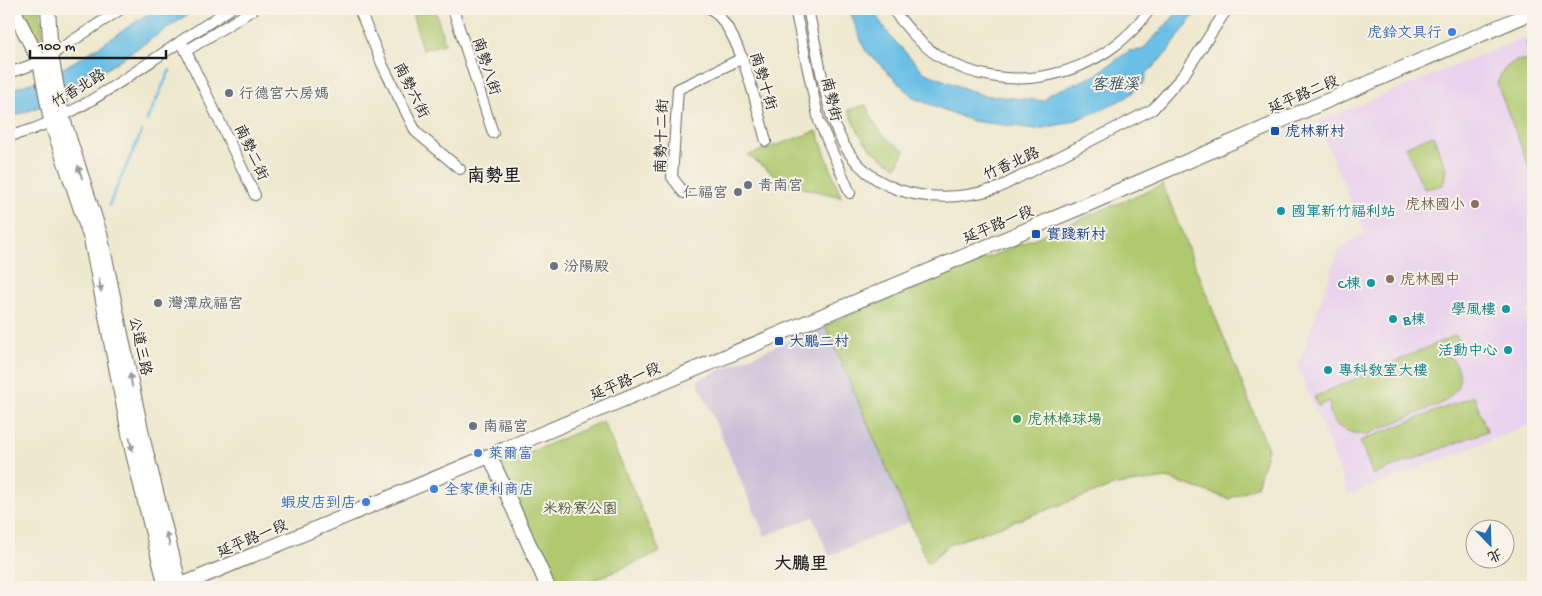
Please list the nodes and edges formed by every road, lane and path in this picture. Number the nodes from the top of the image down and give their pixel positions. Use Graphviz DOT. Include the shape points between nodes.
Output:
graph roads {
  1 [pos="13,9"];
  2 [pos="48,9"];
  3 [pos="121,9"];
  4 [pos="230,9"];
  5 [pos="254,9"];
  6 [pos="359,9"];
  7 [pos="453,9"];
  8 [pos="712,9"];
  9 [pos="795,9"];
  10 [pos="808,9"];
  11 [pos="892,9"];
  12 [pos="1150,9"];
  13 [pos="1227,9"];
  14 [pos="1533,12"];
  15 [pos="184,44"];
  16 [pos="743,58"];
  17 [pos="46,59"];
  18 [pos="9,73"];
  19 [pos="56,118"];
  20 [pos="493,133"];
  21 [pos="9,136"];
  22 [pos="766,140"];
  23 [pos="460,168"];
  24 [pos="684,193"];
  25 [pos="850,193"];
  26 [pos="255,195"];
  27 [pos="1086,205"];
  28 [pos="490,456"];
  29 [pos="176,587"];
  30 [pos="548,587"];
  1 -- 17 [label="street"];
  2 -- 17 [label="street"];
  3 -- 17 [label="street"];
  4 -- 15 [label="street, 竹香北路"];
  5 -- 15 [label="street"];
  6 -- 23 [label="street, 南勢六街" via="416,132"];
  7 -- 20 [label="street, 南勢八街"];
  8 -- 16 [label="street, 南勢十街" via="719,14"];
  9 -- 25 [label="street, 南勢街" via="819,121"];
  10 -- 13 [label="street, 竹香北路" via="834,120 852,158 887,186 929,197 977,194 998,188 1153,109 1185,73"];
  11 -- 12 [label="street" via="938,56 984,74 1014,79 1055,74 1101,56 1121,43"];
  14 -- 27 [label="street, 延平路二段"];
  15 -- 19 [label="street, 竹香北路"];
  15 -- 26 [label="street, 南勢二街"];
  16 -- 22 [label="street, 南勢十街"];
  16 -- 24 [label="street, 南勢十二街" via="678,88 672,176"];
  17 -- 18 [label="street"];
  17 -- 19 [label="street, 公道三路"];
  19 -- 21 [label="street, 竹香北路"];
  19 -- 29 [label="street, 公道三路" via="91,240 132,449"];
  27 -- 28 [label="street, 延平路一段"];
  28 -- 29 [label="street, 延平路一段"];
  28 -- 30 [label="street"];
}
